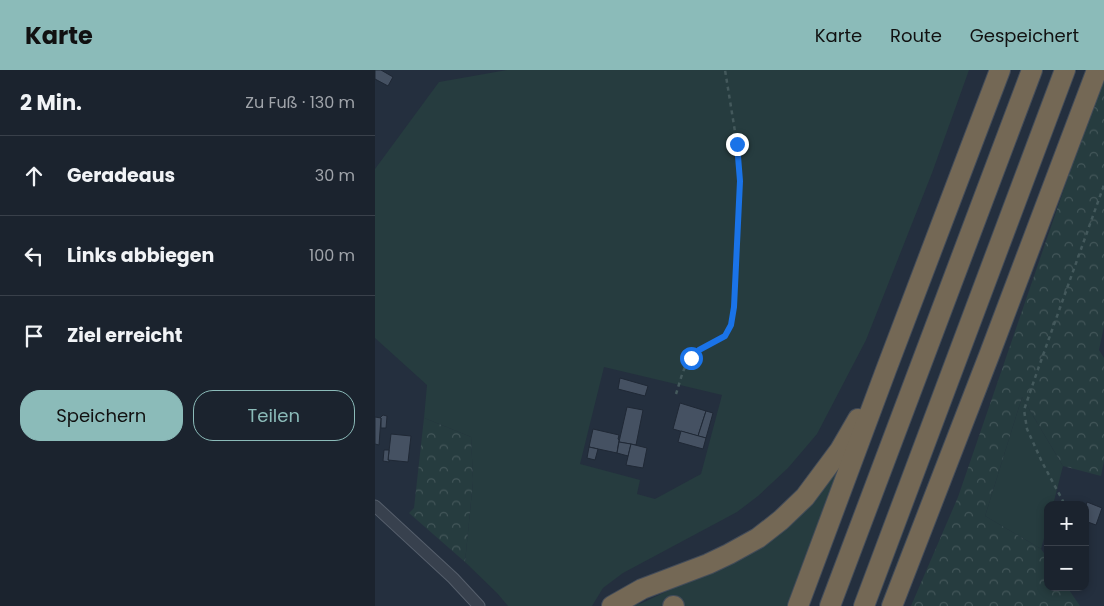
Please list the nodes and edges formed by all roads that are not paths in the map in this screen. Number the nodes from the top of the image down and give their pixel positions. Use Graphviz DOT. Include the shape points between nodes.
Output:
graph roads {
  1 [pos="1001,70"];
  2 [pos="1032,70"];
  3 [pos="1065,70"];
  4 [pos="1097,70"];
  5 [pos="887,370"];
  6 [pos="375,506"];
  7 [pos="893,605"];
  8 [pos="479,606"];
  9 [pos="613,606"];
  10 [pos="798,606"];
  11 [pos="831,606"];
  12 [pos="865,606"];
  1 -- 5 [label="highway"];
  2 -- 11 [label="highway"];
  3 -- 12 [label="highway"];
  4 -- 7 [label="highway"];
  5 -- 9 [label="highway" via="836,456 805,497 781,520 729,554 642,589"];
  5 -- 10 [label="highway"];
  6 -- 8 [label="street"];
}
